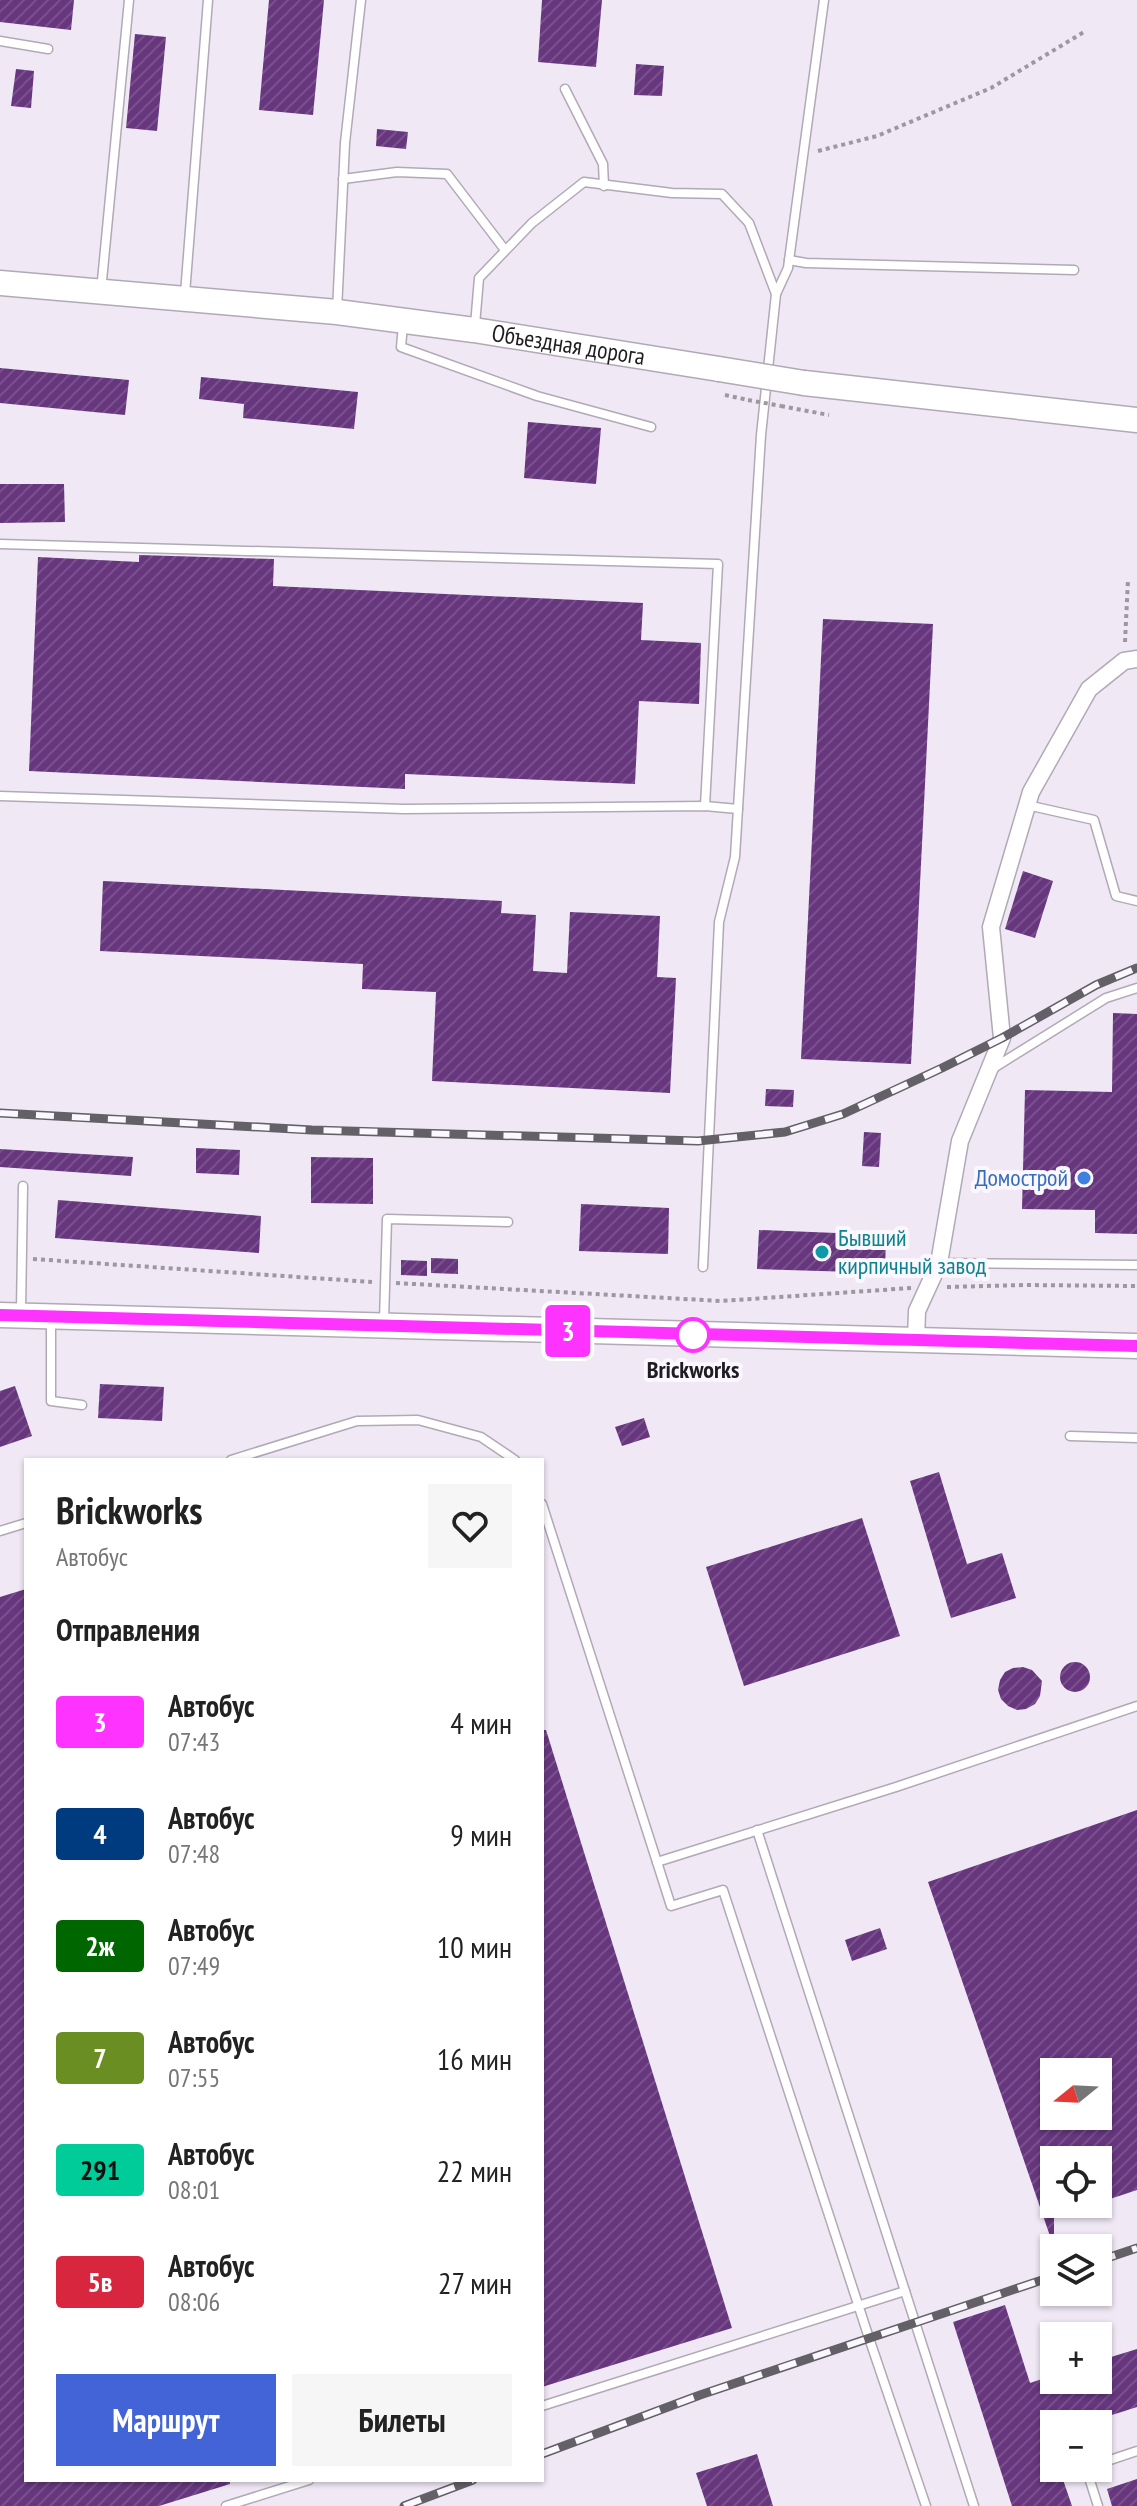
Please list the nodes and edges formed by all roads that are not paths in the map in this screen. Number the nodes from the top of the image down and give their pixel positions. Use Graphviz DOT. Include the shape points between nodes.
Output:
graph roads {
  1 [pos="129,0"];
  2 [pos="208,0"];
  3 [pos="361,0"];
  4 [pos="824,0"];
  5 [pos="0,41"];
  6 [pos="48,49"];
  7 [pos="565,89"];
  8 [pos="343,179"];
  9 [pos="604,186"];
  10 [pos="505,250"];
  11 [pos="789,260"];
  12 [pos="1074,270"];
  13 [pos="0,283"];
  14 [pos="101,291"];
  15 [pos="776,294"];
  16 [pos="185,300"];
  17 [pos="337,312"];
  18 [pos="403,320"];
  19 [pos="474,330"];
  20 [pos="1137,420"];
  21 [pos="651,427"];
  22 [pos="0,544"];
  23 [pos="1131,660"];
  24 [pos="0,796"];
  25 [pos="1027,805"];
  26 [pos="705,806"];
  27 [pos="738,809"];
  28 [pos="1137,901"];
  29 [pos="1137,988"];
  30 [pos="988,1072"];
  31 [pos="23,1186"];
  32 [pos="508,1222"];
  33 [pos="939,1263"];
  34 [pos="1137,1265"];
  35 [pos="703,1267"];
  36 [pos="10,1316"];
  37 [pos="51,1317"];
  38 [pos="383,1326"];
  39 [pos="916,1341"];
  40 [pos="1137,1346"];
  41 [pos="82,1405"];
  42 [pos="1070,1436"];
  43 [pos="1137,1438"];
  44 [pos="237,1458"];
  45 [pos="512,1458"];
  46 [pos="544,1510"];
  47 [pos="24,1524"];
  48 [pos="0,1531"];
  49 [pos="1137,1706"];
  50 [pos="757,1830"];
  51 [pos="657,1862"];
  52 [pos="905,2291"];
  53 [pos="859,2306"];
  54 [pos="544,2405"];
  55 [pos="1137,2451"];
  56 [pos="1112,2459"];
  57 [pos="303,2482"];
  58 [pos="1090,2482"];
  59 [pos="226,2506"];
  60 [pos="926,2506"];
  61 [pos="974,2506"];
  62 [pos="1098,2506"];
  1 -- 14 [label="lane"];
  2 -- 16 [label="lane"];
  3 -- 8 [label="lane"];
  4 -- 11 [label="lane"];
  5 -- 6 [label="lane"];
  7 -- 9 [label="lane" via="603,164"];
  8 -- 10 [label="lane" via="397,172 447,174"];
  8 -- 17 [label="lane"];
  9 -- 10 [label="lane" via="584,182"];
  9 -- 15 [label="lane" via="722,194 749,223"];
  10 -- 19 [label="lane" via="479,278"];
  11 -- 12 [label="lane"];
  11 -- 15 [label="lane"];
  13 -- 14 [label="main road, Объездная дорога"];
  14 -- 16 [label="main road, Объездная дорога"];
  15 -- 27 [label="lane" via="761,435"];
  16 -- 17 [label="main road, Объездная дорога"];
  17 -- 18 [label="main road, Объездная дорога"];
  18 -- 19 [label="main road, Объездная дорога"];
  18 -- 21 [label="lane" via="401,347 537,396"];
  19 -- 20 [label="main road, Объездная дорога, bridge" via="804,383"];
  22 -- 26 [label="lane" via="718,564"];
  23 -- 25 [label="street" via="1089,689"];
  24 -- 26 [label="lane" via="404,809"];
  25 -- 28 [label="lane" via="1094,820 1116,896"];
  25 -- 30 [label="street" via="991,927 1002,1038"];
  26 -- 27 [label="lane"];
  27 -- 35 [label="lane" via="735,857 719,922"];
  29 -- 30 [label="lane" via="1106,998"];
  30 -- 33 [label="street" via="960,1141"];
  31 -- 36 [label="lane" via="22,1258"];
  32 -- 38 [label="lane" via="387,1219"];
  33 -- 34 [label="lane"];
  33 -- 39 [label="street" via="917,1311"];
  36 -- 37 [label="main road"];
  37 -- 38 [label="main road"];
  37 -- 41 [label="lane" via="51,1401"];
  38 -- 39 [label="main road"];
  39 -- 40 [label="main road"];
  42 -- 43 [label="lane"];
  44 -- 45 [label="lane" via="357,1421 418,1420 481,1437"];
  46 -- 51 [label="lane"];
  47 -- 48 [label="lane"];
  49 -- 50 [label="lane"];
  50 -- 51 [label="lane"];
  50 -- 52 [label="lane"];
  51 -- 53 [label="lane" via="671,1906 723,1890"];
  52 -- 53 [label="lane"];
  52 -- 61 [label="lane"];
  53 -- 54 [label="lane"];
  53 -- 60 [label="lane"];
  55 -- 56 [label="lane"];
  57 -- 59 [label="lane"];
  58 -- 62 [label="lane"];
}
